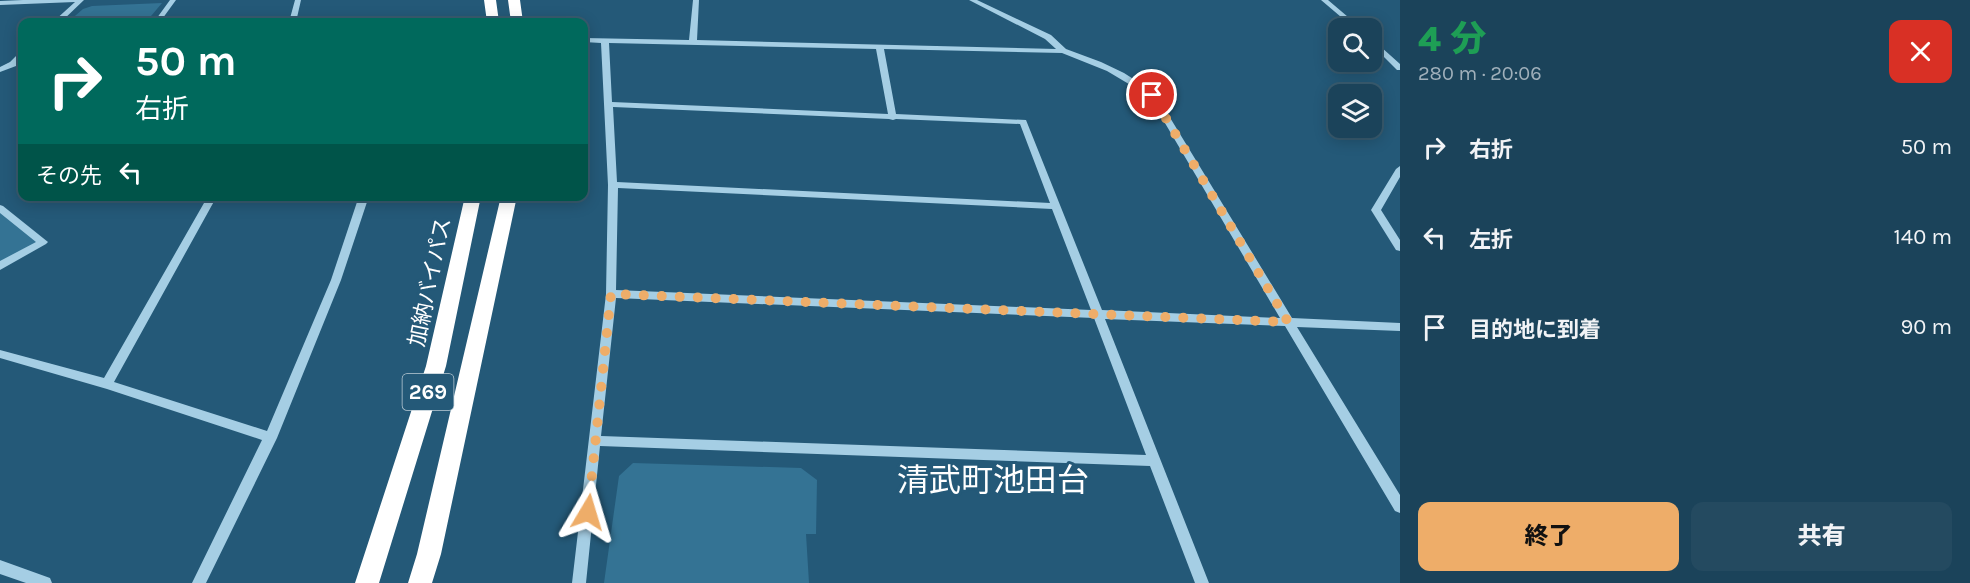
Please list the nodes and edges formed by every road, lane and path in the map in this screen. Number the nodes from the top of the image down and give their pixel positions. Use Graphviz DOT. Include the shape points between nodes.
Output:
graph roads {
  1 [pos="74,0"];
  2 [pos="81,0"];
  3 [pos="173,0"];
  4 [pos="298,0"];
  5 [pos="490,0"];
  6 [pos="514,0"];
  7 [pos="696,0"];
  8 [pos="972,0"];
  9 [pos="1324,0"];
  10 [pos="0,3"];
  11 [pos="61,18"];
  12 [pos="160,18"];
  13 [pos="293,18"];
  14 [pos="492,18"];
  15 [pos="516,18"];
  16 [pos="1346,18"];
  17 [pos="588,40"];
  18 [pos="605,40"];
  19 [pos="693,42"];
  20 [pos="880,48"];
  21 [pos="1064,51"];
  22 [pos="1382,51"];
  23 [pos="18,59"];
  24 [pos="18,63"];
  25 [pos="0,64"];
  26 [pos="13,64"];
  27 [pos="1400,68"];
  28 [pos="0,70"];
  29 [pos="609,104"];
  30 [pos="893,118"];
  31 [pos="1400,169"];
  32 [pos="613,185"];
  33 [pos="210,201"];
  34 [pos="363,201"];
  35 [pos="472,201"];
  36 [pos="508,201"];
  37 [pos="1055,206"];
  38 [pos="0,208"];
  39 [pos="1400,248"];
  40 [pos="0,267"];
  41 [pos="611,294"];
  42 [pos="1097,314"];
  43 [pos="1288,322"];
  44 [pos="1400,327"];
  45 [pos="0,354"];
  46 [pos="107,384"];
  47 [pos="271,438"];
  48 [pos="596,441"];
  49 [pos="1154,461"];
  50 [pos="1400,507"];
  51 [pos="0,567"];
  52 [pos="45,583"];
  53 [pos="199,583"];
  54 [pos="367,583"];
  55 [pos="420,583"];
  56 [pos="579,583"];
  57 [pos="1202,583"];
  1 -- 10 [label="street"];
  2 -- 11 [label="street"];
  3 -- 12 [label="street"];
  4 -- 13 [label="street"];
  5 -- 14 [label="highway"];
  6 -- 15 [label="highway"];
  7 -- 19 [label="street"];
  8 -- 21 [label="street" via="1048,37"];
  9 -- 16 [label="street"];
  17 -- 18 [label="street"];
  18 -- 19 [label="street"];
  18 -- 29 [label="street"];
  19 -- 20 [label="street"];
  20 -- 21 [label="street"];
  20 -- 30 [label="street"];
  21 -- 43 [label="street" via="1086,57 1152,95"];
  22 -- 27 [label="street"];
  23 -- 26 [label="street"];
  24 -- 26 [label="street"];
  25 -- 26 [label="street"];
  26 -- 28 [label="street"];
  29 -- 30 [label="street"];
  29 -- 32 [label="street"];
  30 -- 37 [label="street" via="1023,122"];
  31 -- 39 [label="street" via="1376,210"];
  32 -- 37 [label="street"];
  32 -- 41 [label="street"];
  33 -- 46 [label="street"];
  34 -- 47 [label="street" via="353,238"];
  35 -- 54 [label="highway, 加納バイパス / 269" via="436,366"];
  36 -- 55 [label="highway, 269"];
  37 -- 42 [label="street"];
  38 -- 40 [label="street" via="43,242"];
  41 -- 42 [label="street"];
  41 -- 48 [label="street"];
  42 -- 43 [label="street"];
  42 -- 49 [label="street"];
  43 -- 44 [label="street"];
  43 -- 50 [label="street"];
  45 -- 46 [label="street"];
  46 -- 47 [label="street"];
  47 -- 53 [label="street"];
  48 -- 49 [label="street"];
  48 -- 56 [label="street"];
  49 -- 57 [label="street"];
  51 -- 52 [label="street"];
}
